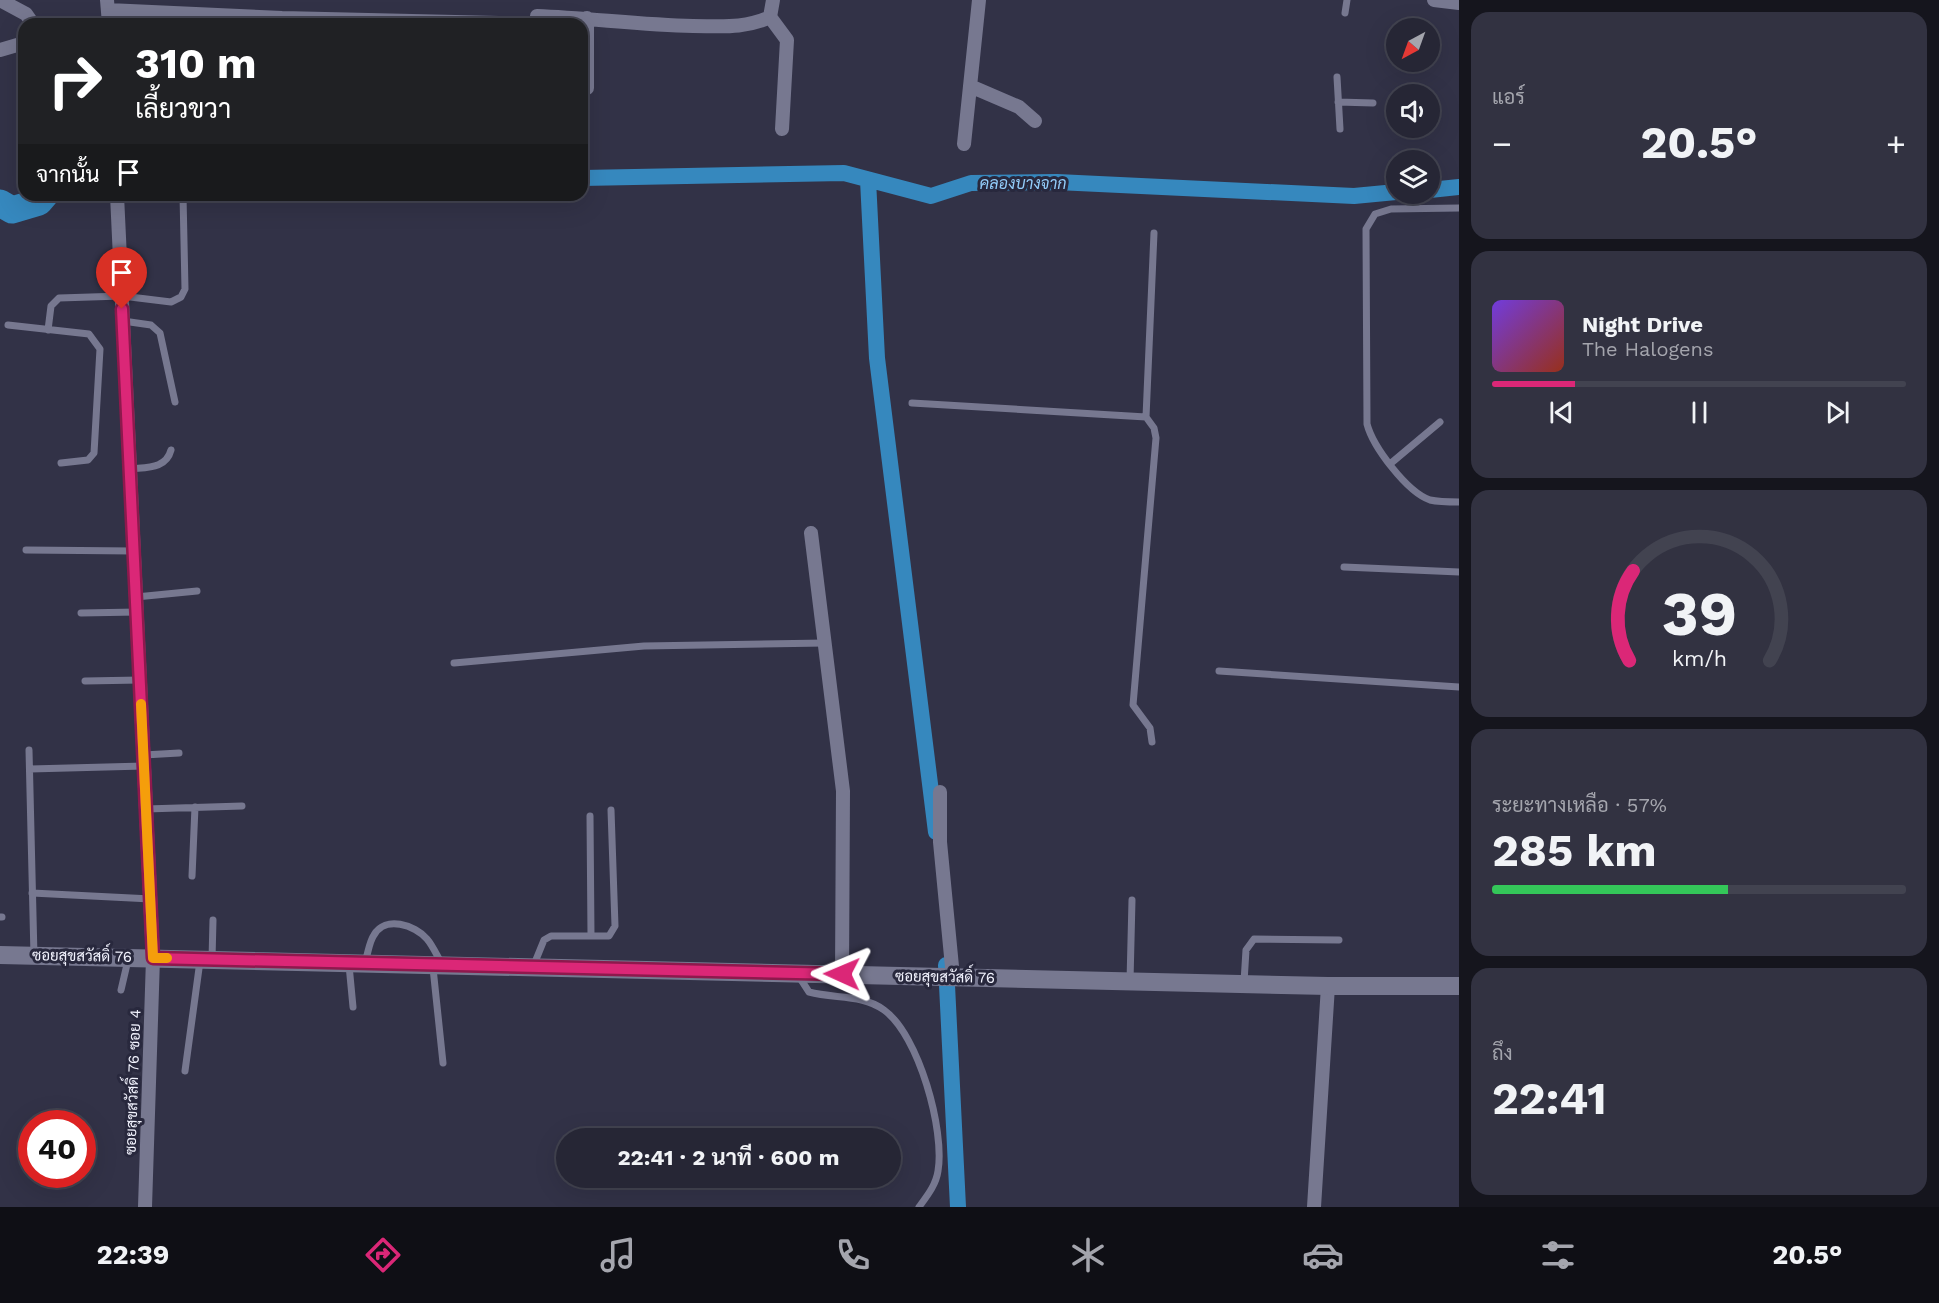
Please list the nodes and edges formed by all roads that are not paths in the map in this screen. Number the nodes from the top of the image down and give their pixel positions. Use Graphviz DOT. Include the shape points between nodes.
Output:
graph roads {
  1 [pos="0,0"];
  2 [pos="773,0"];
  3 [pos="980,0"];
  4 [pos="1347,0"];
  5 [pos="1434,0"];
  6 [pos="1459,3"];
  7 [pos="108,5"];
  8 [pos="463,13"];
  9 [pos="1345,13"];
  10 [pos="770,17"];
  11 [pos="29,18"];
  12 [pos="282,18"];
  13 [pos="587,18"];
  14 [pos="588,18"];
  15 [pos="18,46"];
  16 [pos="0,50"];
  17 [pos="1337,77"];
  18 [pos="970,86"];
  19 [pos="1338,102"];
  20 [pos="1373,103"];
  21 [pos="1035,121"];
  22 [pos="782,129"];
  23 [pos="1340,129"];
  24 [pos="964,144"];
  25 [pos="117,201"];
  26 [pos="183,201"];
  27 [pos="1459,208"];
  28 [pos="1154,233"];
  29 [pos="122,296"];
  30 [pos="123,321"];
  31 [pos="8,325"];
  32 [pos="48,330"];
  33 [pos="175,402"];
  34 [pos="912,403"];
  35 [pos="1146,417"];
  36 [pos="1440,422"];
  37 [pos="171,450"];
  38 [pos="61,463"];
  39 [pos="1390,464"];
  40 [pos="130,469"];
  41 [pos="1459,502"];
  42 [pos="811,533"];
  43 [pos="26,550"];
  44 [pos="134,551"];
  45 [pos="1344,567"];
  46 [pos="1459,572"];
  47 [pos="197,591"];
  48 [pos="136,597"];
  49 [pos="137,612"];
  50 [pos="81,613"];
  51 [pos="825,643"];
  52 [pos="454,663"];
  53 [pos="1219,671"];
  54 [pos="140,680"];
  55 [pos="85,681"];
  56 [pos="1459,687"];
  57 [pos="1152,742"];
  58 [pos="29,750"];
  59 [pos="179,753"];
  60 [pos="144,761"];
  61 [pos="30,769"];
  62 [pos="940,792"];
  63 [pos="242,806"];
  64 [pos="195,807"];
  65 [pos="146,808"];
  66 [pos="611,810"];
  67 [pos="590,816"];
  68 [pos="192,876"];
  69 [pos="32,893"];
  70 [pos="151,899"];
  71 [pos="1132,900"];
  72 [pos="213,920"];
  73 [pos="591,936"];
  74 [pos="1339,940"];
  75 [pos="0,955"];
  76 [pos="34,956"];
  77 [pos="129,957"];
  78 [pos="153,958"];
  79 [pos="207,959"];
  80 [pos="357,962"];
  81 [pos="437,964"];
  82 [pos="532,967"];
  83 [pos="796,973"];
  84 [pos="842,974"];
  85 [pos="952,977"];
  86 [pos="1130,981"];
  87 [pos="1243,984"];
  88 [pos="1328,986"];
  89 [pos="1459,986"];
  90 [pos="121,990"];
  91 [pos="353,1007"];
  92 [pos="442,1064"];
  93 [pos="185,1071"];
  94 [pos="146,1207"];
  95 [pos="919,1207"];
  96 [pos="1314,1207"];
  1 -- 11 [label="street"];
  2 -- 10 [label="street"];
  3 -- 18 [label="street"];
  4 -- 9 [label="lane"];
  5 -- 6 [label="street"];
  7 -- 12 [label="street"];
  8 -- 13 [label="street"];
  10 -- 14 [label="street" via="742,26 655,26"];
  10 -- 22 [label="street" via="787,40"];
  15 -- 16 [label="street"];
  17 -- 19 [label="lane"];
  18 -- 21 [label="street" via="1019,107"];
  18 -- 24 [label="street"];
  19 -- 20 [label="lane"];
  19 -- 23 [label="lane"];
  25 -- 29 [label="street, ซอยสุขสวัสดิ์ 76 ซอย 4"];
  26 -- 29 [label="lane" via="185,289 181,297 171,302"];
  27 -- 39 [label="lane" via="1391,208 1375,214 1366,229 1368,424 1374,443"];
  28 -- 35 [label="lane"];
  29 -- 30 [label="street, ซอยสุขสวัสดิ์ 76 ซอย 4"];
  29 -- 32 [label="lane" via="59,298 51,306"];
  30 -- 33 [label="lane" via="151,325 160,333"];
  30 -- 40 [label="street, ซอยสุขสวัสดิ์ 76 ซอย 4"];
  31 -- 32 [label="lane"];
  32 -- 38 [label="lane" via="88,334 100,349 94,453 88,460"];
  34 -- 35 [label="lane"];
  35 -- 57 [label="lane" via="1156,438 1133,705 1150,728"];
  36 -- 39 [label="lane"];
  37 -- 40 [label="lane" via="163,464"];
  39 -- 41 [label="lane" via="1416,492 1430,500"];
  40 -- 44 [label="street, ซอยสุขสวัสดิ์ 76 ซอย 4"];
  42 -- 51 [label="street"];
  43 -- 44 [label="lane"];
  44 -- 48 [label="street, ซอยสุขสวัสดิ์ 76 ซอย 4"];
  45 -- 46 [label="lane"];
  47 -- 48 [label="lane"];
  48 -- 49 [label="street, ซอยสุขสวัสดิ์ 76 ซอย 4"];
  49 -- 50 [label="lane"];
  49 -- 54 [label="street, ซอยสุขสวัสดิ์ 76 ซอย 4"];
  51 -- 52 [label="lane" via="644,646"];
  51 -- 84 [label="street" via="843,791"];
  53 -- 56 [label="lane"];
  54 -- 55 [label="lane"];
  54 -- 60 [label="street, ซอยสุขสวัสดิ์ 76 ซอย 4"];
  58 -- 61 [label="lane"];
  59 -- 60 [label="lane"];
  60 -- 61 [label="lane"];
  60 -- 65 [label="street, ซอยสุขสวัสดิ์ 76 ซอย 4"];
  61 -- 69 [label="lane"];
  62 -- 85 [label="street" via="940,842"];
  63 -- 64 [label="lane"];
  64 -- 65 [label="lane"];
  64 -- 68 [label="lane"];
  65 -- 70 [label="street, ซอยสุขสวัสดิ์ 76 ซอย 4"];
  66 -- 73 [label="lane" via="615,926 609,936"];
  67 -- 73 [label="lane"];
  69 -- 70 [label="lane"];
  69 -- 76 [label="lane"];
  70 -- 78 [label="street, ซอยสุขสวัสดิ์ 76 ซอย 4"];
  71 -- 86 [label="lane"];
  72 -- 79 [label="lane"];
  73 -- 82 [label="lane" via="551,936 544,940"];
  74 -- 87 [label="lane" via="1254,939 1246,950"];
  75 -- 76 [label="street, ซอยสุขสวัสดิ์ 76"];
  76 -- 77 [label="street, ซอยสุขสวัสดิ์ 76"];
  77 -- 78 [label="street, ซอยสุขสวัสดิ์ 76"];
  77 -- 90 [label="lane"];
  78 -- 79 [label="street, ซอยสุขสวัสดิ์ 76"];
  78 -- 94 [label="street, ซอยสุขสวัสดิ์ 76 ซอย 4"];
  79 -- 80 [label="street, ซอยสุขสวัสดิ์ 76"];
  79 -- 93 [label="lane"];
  80 -- 81 [label="street, ซอยสุขสวัสดิ์ 76"];
  80 -- 81 [label="lane" via="379,928 398,923 417,930 428,940"];
  80 -- 91 [label="lane"];
  81 -- 82 [label="street, ซอยสุขสวัสดิ์ 76"];
  81 -- 92 [label="lane"];
  82 -- 83 [label="street, ซอยสุขสวัสดิ์ 76"];
  83 -- 84 [label="street, ซอยสุขสวัสดิ์ 76"];
  83 -- 95 [label="lane" via="809,992 869,1001 886,1011 913,1044 940,1149 938,1173 931,1192"];
  84 -- 85 [label="street, ซอยสุขสวัสดิ์ 76"];
  85 -- 86 [label="street, ซอยสุขสวัสดิ์ 76"];
  86 -- 87 [label="street, ซอยสุขสวัสดิ์ 76"];
  87 -- 88 [label="street, ซอยสุขสวัสดิ์ 76"];
  88 -- 89 [label="street, ซอยสุขสวัสดิ์ 76"];
  88 -- 96 [label="street"];
}
